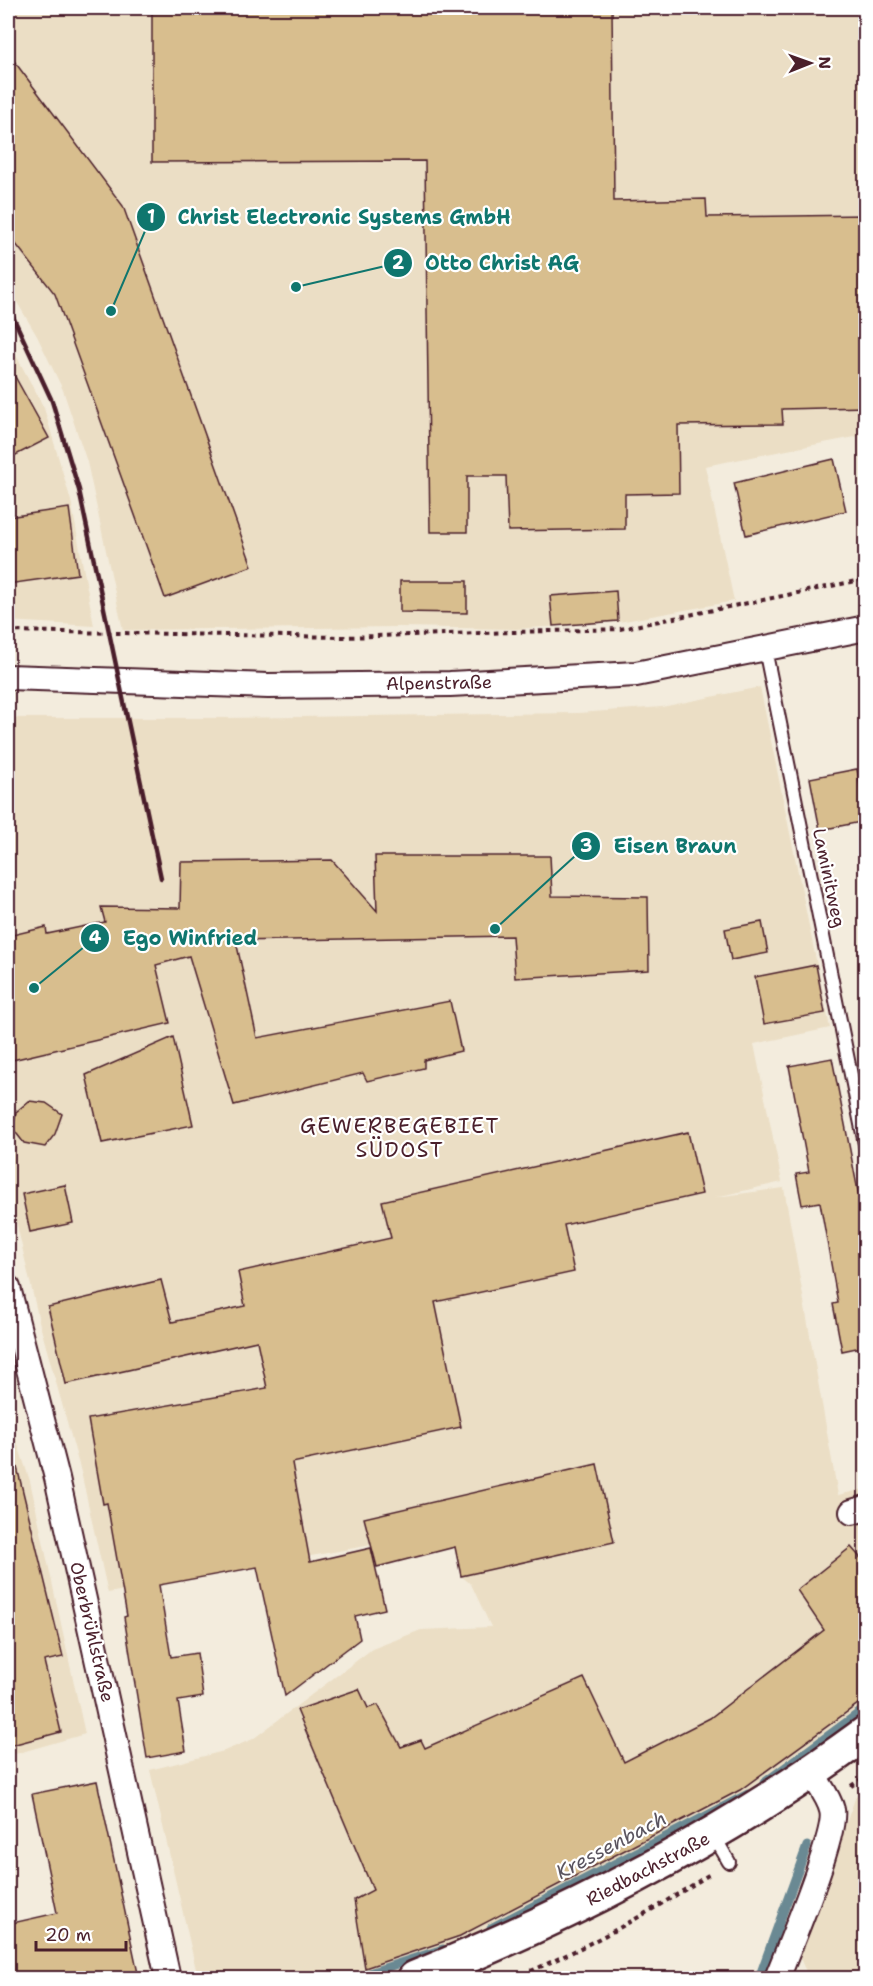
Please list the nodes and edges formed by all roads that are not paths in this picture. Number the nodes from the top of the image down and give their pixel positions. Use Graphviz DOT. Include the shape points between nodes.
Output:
graph roads {
  1 [pos="866,628"];
  2 [pos="765,649"];
  3 [pos="8,677"];
  4 [pos="866,1149"];
  5 [pos="8,1288"];
  6 [pos="866,1733"];
  7 [pos="812,1773"];
  8 [pos="168,1978"];
  9 [pos="416,1978"];
  10 [pos="777,1978"];
  1 -- 2 [label="street, Alpenstraße"];
  2 -- 3 [label="street, Alpenstraße" via="636,674 450,684 268,686"];
  2 -- 4 [label="lane, Laminitweg"];
  5 -- 8 [label="street, Oberbrühlstraße" via="57,1478"];
  6 -- 7 [label="street, Riedbachstraße"];
  7 -- 9 [label="street, Riedbachstraße" via="721,1849 601,1896"];
  7 -- 10 [label="street" via="832,1809 833,1821"];
}
